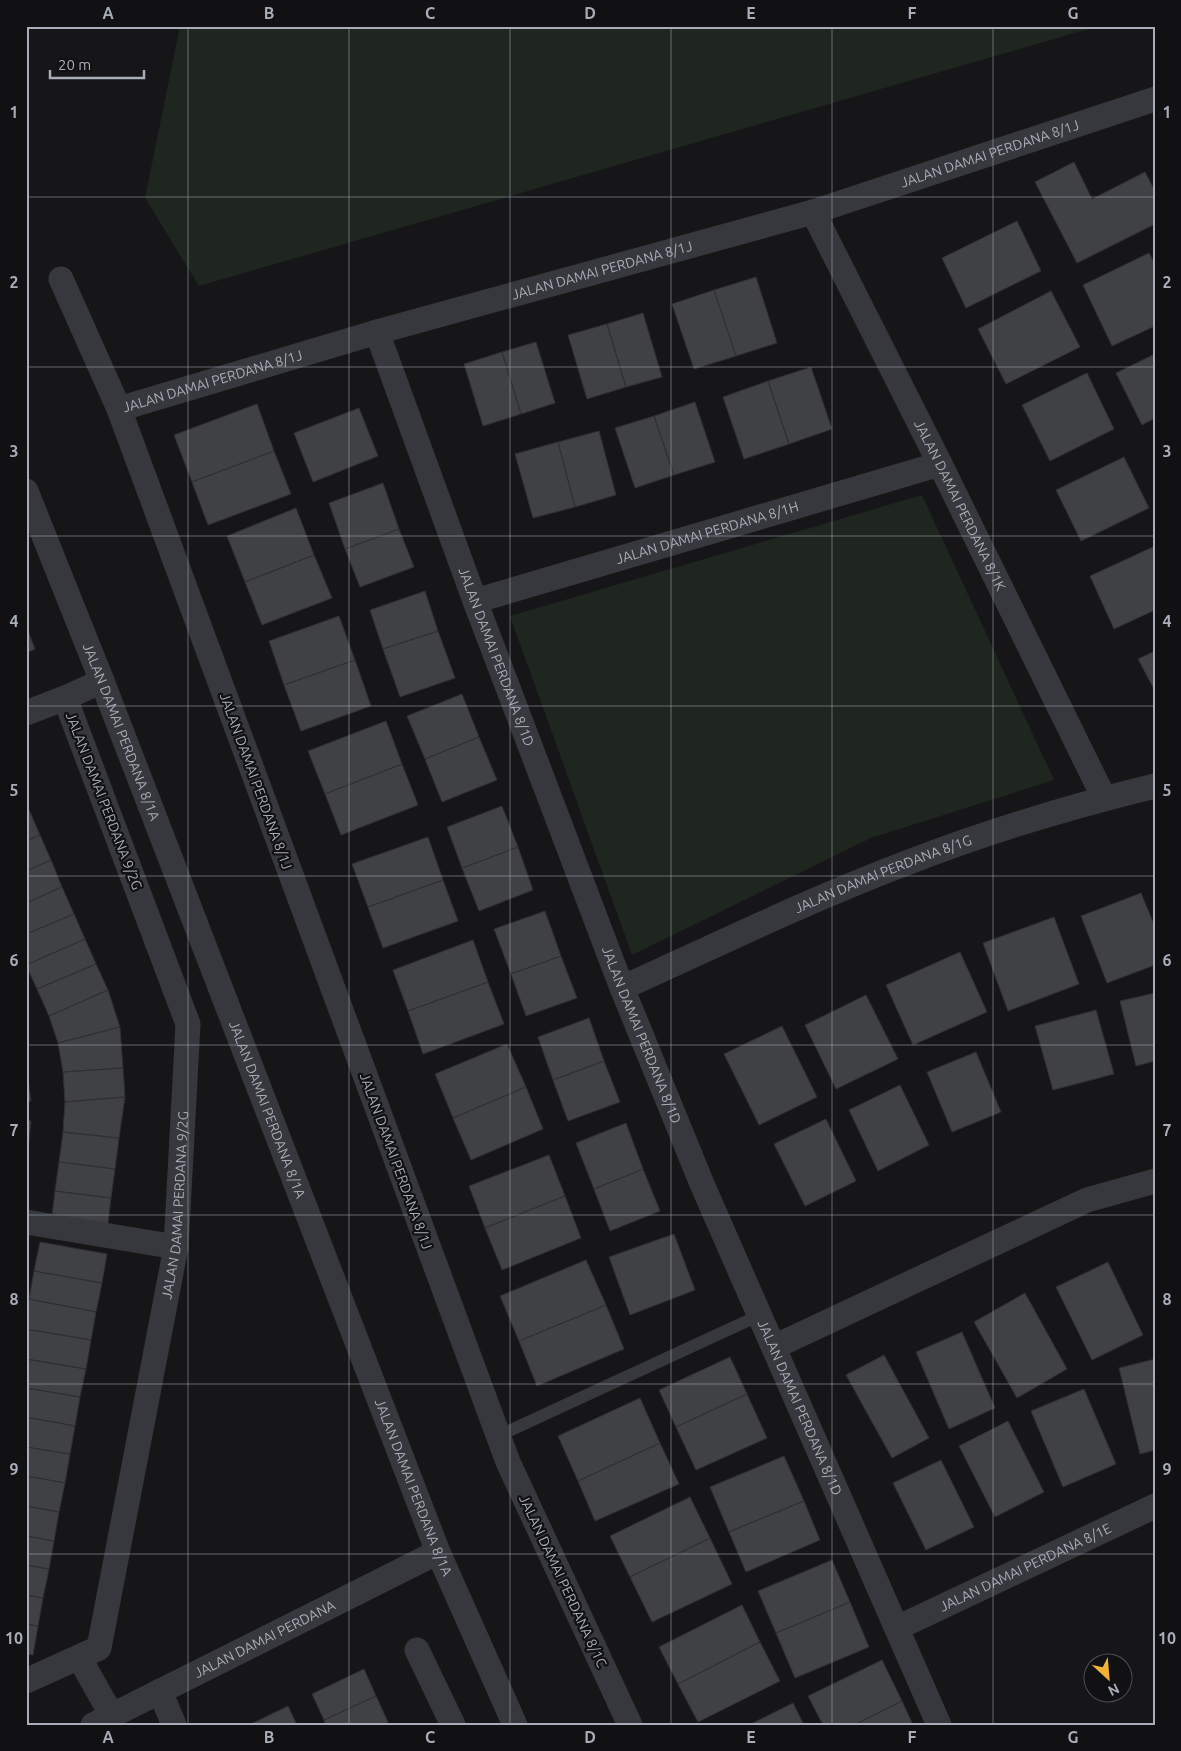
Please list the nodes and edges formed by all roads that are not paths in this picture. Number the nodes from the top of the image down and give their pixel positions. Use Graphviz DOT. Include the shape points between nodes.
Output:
graph roads {
  1 [pos="1155,99"];
  2 [pos="813,212"];
  3 [pos="61,279"];
  4 [pos="377,332"];
  5 [pos="118,408"];
  6 [pos="940,464"];
  7 [pos="26,491"];
  8 [pos="475,601"];
  9 [pos="102,681"];
  10 [pos="65,698"];
  11 [pos="26,713"];
  12 [pos="1155,786"];
  13 [pos="1104,798"];
  14 [pos="622,988"];
  15 [pos="1155,1181"];
  16 [pos="26,1222"];
  17 [pos="176,1247"];
  18 [pos="760,1315"];
  19 [pos="774,1346"];
  20 [pos="498,1436"];
  21 [pos="1155,1506"];
  22 [pos="438,1552"];
  23 [pos="897,1628"];
  24 [pos="417,1650"];
  25 [pos="79,1657"];
  26 [pos="26,1681"];
  27 [pos="160,1691"];
  28 [pos="103,1720"];
  29 [pos="174,1725"];
  30 [pos="453,1725"];
  31 [pos="516,1725"];
  32 [pos="630,1725"];
  33 [pos="939,1725"];
  1 -- 2 [label="street, JALAN DAMAI PERDANA 8/1J"];
  2 -- 4 [label="street, JALAN DAMAI PERDANA 8/1J"];
  2 -- 6 [label="street, JALAN DAMAI PERDANA 8/1K"];
  3 -- 5 [label="street"];
  4 -- 5 [label="street, JALAN DAMAI PERDANA 8/1J"];
  4 -- 8 [label="street, JALAN DAMAI PERDANA 8/1D"];
  5 -- 20 [label="street, JALAN DAMAI PERDANA 8/1J"];
  6 -- 8 [label="street, JALAN DAMAI PERDANA 8/1H"];
  6 -- 13 [label="street, JALAN DAMAI PERDANA 8/1K"];
  7 -- 9 [label="street, JALAN DAMAI PERDANA 8/1A"];
  8 -- 14 [label="street, JALAN DAMAI PERDANA 8/1D"];
  9 -- 10 [label="street"];
  9 -- 22 [label="street, JALAN DAMAI PERDANA 8/1A"];
  10 -- 11 [label="street"];
  10 -- 17 [label="street, JALAN DAMAI PERDANA 9/2G" via="188,1024"];
  12 -- 13 [label="street, JALAN DAMAI PERDANA 8/1G"];
  13 -- 14 [label="street, JALAN DAMAI PERDANA 8/1G" via="910,861 817,899"];
  14 -- 18 [label="street, JALAN DAMAI PERDANA 8/1D" via="702,1184"];
  15 -- 19 [label="street" via="1087,1200"];
  16 -- 17 [label="street"];
  17 -- 25 [label="street, JALAN DAMAI PERDANA 9/2G" via="99,1648"];
  18 -- 19 [label="street, JALAN DAMAI PERDANA 8/1D"];
  18 -- 20 [label="lane"];
  19 -- 23 [label="street, JALAN DAMAI PERDANA 8/1D"];
  20 -- 32 [label="street, JALAN DAMAI PERDANA 8/1C"];
  21 -- 23 [label="street, JALAN DAMAI PERDANA 8/1E"];
  22 -- 27 [label="street, JALAN DAMAI PERDANA"];
  22 -- 31 [label="street, JALAN DAMAI PERDANA 8/1A"];
  23 -- 33 [label="street, JALAN DAMAI PERDANA 8/1D"];
  24 -- 30 [label="street"];
  25 -- 26 [label="street, JALAN DAMAI PERDANA 9/2G"];
  25 -- 28 [label="street"];
  27 -- 28 [label="street, JALAN DAMAI PERDANA"];
  27 -- 29 [label="street"];
}
